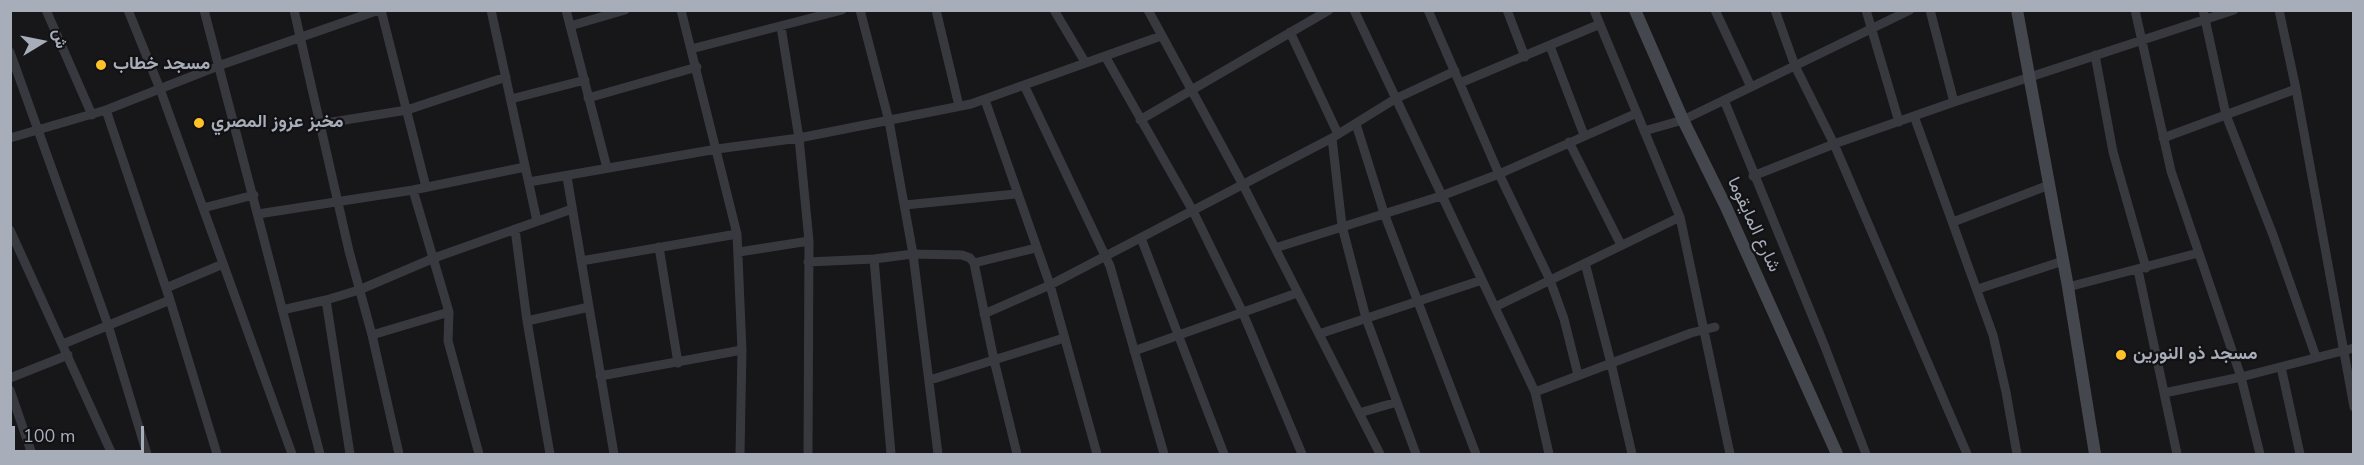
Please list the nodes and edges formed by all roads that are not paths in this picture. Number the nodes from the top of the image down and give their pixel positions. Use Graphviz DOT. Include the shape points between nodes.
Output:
graph roads {
  1 [pos="46,10"];
  2 [pos="128,10"];
  3 [pos="204,10"];
  4 [pos="294,10"];
  5 [pos="380,10"];
  6 [pos="491,10"];
  7 [pos="566,10"];
  8 [pos="625,10"];
  9 [pos="681,10"];
  10 [pos="842,10"];
  11 [pos="860,10"];
  12 [pos="1054,10"];
  13 [pos="1148,10"];
  14 [pos="1329,10"];
  15 [pos="1354,10"];
  16 [pos="1428,10"];
  17 [pos="1507,10"];
  18 [pos="1594,10"];
  19 [pos="1635,10"];
  20 [pos="1715,10"];
  21 [pos="1775,10"];
  22 [pos="1866,10"];
  23 [pos="1910,10"];
  24 [pos="1930,10"];
  25 [pos="2017,10"];
  26 [pos="2135,10"];
  27 [pos="2234,10"];
  28 [pos="2279,10"];
  29 [pos="936,11"];
  30 [pos="817,13"];
  31 [pos="2204,15"];
  32 [pos="1600,24"];
  33 [pos="570,26"];
  34 [pos="782,27"];
  35 [pos="1870,29"];
  36 [pos="1290,32"];
  37 [pos="1161,36"];
  38 [pos="299,37"];
  39 [pos="2141,40"];
  40 [pos="1550,46"];
  41 [pos="691,49"];
  42 [pos="10,52"];
  43 [pos="2095,55"];
  44 [pos="1104,56"];
  45 [pos="1525,57"];
  46 [pos="1085,62"];
  47 [pos="218,66"];
  48 [pos="1795,66"];
  49 [pos="697,67"];
  50 [pos="1455,71"];
  51 [pos="15,77"];
  52 [pos="506,77"];
  53 [pos="2030,77"];
  54 [pos="585,80"];
  55 [pos="1460,83"];
  56 [pos="1024,85"];
  57 [pos="1750,87"];
  58 [pos="160,89"];
  59 [pos="2296,89"];
  60 [pos="1190,91"];
  61 [pos="588,98"];
  62 [pos="510,99"];
  63 [pos="1395,99"];
  64 [pos="985,100"];
  65 [pos="1724,100"];
  66 [pos="1954,102"];
  67 [pos="959,106"];
  68 [pos="106,110"];
  69 [pos="407,110"];
  70 [pos="1637,112"];
  71 [pos="92,115"];
  72 [pos="2226,115"];
  73 [pos="1914,116"];
  74 [pos="889,120"];
  75 [pos="1140,120"];
  76 [pos="1683,120"];
  77 [pos="1899,122"];
  78 [pos="320,124"];
  79 [pos="1356,124"];
  80 [pos="39,131"];
  81 [pos="1644,131"];
  82 [pos="1584,135"];
  83 [pos="1335,136"];
  84 [pos="10,138"];
  85 [pos="799,138"];
  86 [pos="2163,138"];
  87 [pos="1569,142"];
  88 [pos="1834,144"];
  89 [pos="717,149"];
  90 [pos="525,167"];
  91 [pos="607,168"];
  92 [pos="1498,174"];
  93 [pos="1753,176"];
  94 [pos="567,177"];
  95 [pos="529,182"];
  96 [pos="1242,183"];
  97 [pos="2049,185"];
  98 [pos="426,187"];
  99 [pos="412,190"];
  100 [pos="1016,194"];
  101 [pos="254,195"];
  102 [pos="1441,196"];
  103 [pos="337,200"];
  104 [pos="905,205"];
  105 [pos="203,208"];
  106 [pos="572,209"];
  107 [pos="1193,211"];
  108 [pos="1384,213"];
  109 [pos="258,214"];
  110 [pos="1680,217"];
  111 [pos="537,221"];
  112 [pos="1953,222"];
  113 [pos="1342,226"];
  114 [pos="10,230"];
  115 [pos="515,230"];
  116 [pos="737,234"];
  117 [pos="1141,238"];
  118 [pos="809,241"];
  119 [pos="1621,245"];
  120 [pos="659,247"];
  121 [pos="1036,248"];
  122 [pos="1275,248"];
  123 [pos="739,252"];
  124 [pos="913,254"];
  125 [pos="2198,254"];
  126 [pos="1106,256"];
  127 [pos="434,258"];
  128 [pos="874,259"];
  129 [pos="581,261"];
  130 [pos="2063,261"];
  131 [pos="808,262"];
  132 [pos="974,263"];
  133 [pos="1585,263"];
  134 [pos="223,264"];
  135 [pos="2142,269"];
  136 [pos="1482,280"];
  137 [pos="1550,280"];
  138 [pos="1050,285"];
  139 [pos="2068,287"];
  140 [pos="166,288"];
  141 [pos="1978,289"];
  142 [pos="359,290"];
  143 [pos="1297,293"];
  144 [pos="170,300"];
  145 [pos="326,300"];
  146 [pos="1416,301"];
  147 [pos="589,307"];
  148 [pos="1495,307"];
  149 [pos="282,310"];
  150 [pos="1242,311"];
  151 [pos="449,312"];
  152 [pos="984,314"];
  153 [pos="1366,318"];
  154 [pos="527,321"];
  155 [pos="108,325"];
  156 [pos="1715,327"];
  157 [pos="1703,329"];
  158 [pos="1178,334"];
  159 [pos="1319,334"];
  160 [pos="372,335"];
  161 [pos="1064,338"];
  162 [pos="63,344"];
  163 [pos="2354,348"];
  164 [pos="742,350"];
  165 [pos="2343,350"];
  166 [pos="1134,351"];
  167 [pos="69,355"];
  168 [pos="2316,357"];
  169 [pos="994,360"];
  170 [pos="678,363"];
  171 [pos="1611,363"];
  172 [pos="2281,367"];
  173 [pos="1578,375"];
  174 [pos="600,376"];
  175 [pos="2241,377"];
  176 [pos="10,378"];
  177 [pos="930,380"];
  178 [pos="10,390"];
  179 [pos="1535,392"];
  180 [pos="2164,393"];
  181 [pos="1397,402"];
  182 [pos="2354,407"];
  183 [pos="1359,413"];
  184 [pos="32,454"];
  185 [pos="112,454"];
  186 [pos="147,454"];
  187 [pos="218,454"];
  188 [pos="292,454"];
  189 [pos="320,454"];
  190 [pos="350,454"];
  191 [pos="399,454"];
  192 [pos="479,454"];
  193 [pos="550,454"];
  194 [pos="614,454"];
  195 [pos="740,454"];
  196 [pos="808,454"];
  197 [pos="891,454"];
  198 [pos="938,454"];
  199 [pos="1017,454"];
  200 [pos="1097,454"];
  201 [pos="1164,454"];
  202 [pos="1224,454"];
  203 [pos="1302,454"];
  204 [pos="1380,454"];
  205 [pos="1416,454"];
  206 [pos="1476,454"];
  207 [pos="1549,454"];
  208 [pos="1632,454"];
  209 [pos="1731,454"];
  210 [pos="1837,454"];
  211 [pos="1866,454"];
  212 [pos="1967,454"];
  213 [pos="2016,454"];
  214 [pos="2096,454"];
  215 [pos="2178,454"];
  216 [pos="2260,454"];
  217 [pos="2300,454"];
  1 -- 71 [label="street"];
  2 -- 58 [label="street"];
  3 -- 47 [label="street"];
  4 -- 38 [label="street"];
  5 -- 38 [label="street"];
  5 -- 69 [label="street"];
  6 -- 52 [label="street"];
  7 -- 33 [label="street"];
  8 -- 33 [label="street"];
  9 -- 41 [label="street"];
  10 -- 30 [label="street"];
  11 -- 74 [label="street"];
  12 -- 46 [label="street"];
  13 -- 37 [label="street"];
  14 -- 36 [label="street"];
  15 -- 63 [label="street"];
  16 -- 50 [label="street"];
  17 -- 45 [label="street"];
  18 -- 32 [label="street"];
  19 -- 76 [label="street, شارع المايقوما"];
  20 -- 57 [label="street"];
  21 -- 48 [label="street"];
  22 -- 35 [label="street"];
  23 -- 35 [label="street"];
  24 -- 66 [label="street"];
  25 -- 53 [label="street"];
  26 -- 39 [label="street"];
  27 -- 31 [label="street"];
  28 -- 59 [label="street"];
  29 -- 67 [label="street"];
  30 -- 34 [label="street"];
  31 -- 39 [label="street"];
  31 -- 72 [label="street"];
  32 -- 40 [label="street"];
  32 -- 70 [label="street"];
  33 -- 54 [label="street"];
  34 -- 41 [label="street"];
  34 -- 85 [label="street"];
  35 -- 48 [label="street"];
  35 -- 77 [label="street"];
  36 -- 60 [label="street"];
  36 -- 83 [label="street"];
  37 -- 44 [label="street"];
  37 -- 60 [label="street"];
  38 -- 47 [label="street"];
  38 -- 78 [label="street"];
  39 -- 43 [label="street"];
  39 -- 86 [label="street"];
  40 -- 45 [label="street"];
  40 -- 82 [label="street"];
  41 -- 49 [label="street"];
  42 -- 51 [label="street"];
  43 -- 53 [label="street"];
  43 -- 135 [label="street" via="2113,152"];
  44 -- 46 [label="street"];
  44 -- 75 [label="street"];
  45 -- 55 [label="street"];
  46 -- 56 [label="street"];
  47 -- 58 [label="street"];
  47 -- 101 [label="street"];
  48 -- 57 [label="street"];
  48 -- 88 [label="street"];
  49 -- 61 [label="street"];
  49 -- 89 [label="street"];
  50 -- 55 [label="street"];
  50 -- 63 [label="street"];
  51 -- 80 [label="street"];
  52 -- 62 [label="street"];
  52 -- 69 [label="street"];
  53 -- 66 [label="street"];
  53 -- 97 [label="street"];
  54 -- 61 [label="street"];
  54 -- 62 [label="street"];
  55 -- 92 [label="street"];
  56 -- 64 [label="street"];
  56 -- 126 [label="street"];
  57 -- 65 [label="street"];
  58 -- 68 [label="street"];
  58 -- 105 [label="street"];
  59 -- 72 [label="street"];
  59 -- 165 [label="street"];
  60 -- 75 [label="street"];
  60 -- 96 [label="street"];
  61 -- 91 [label="street"];
  62 -- 90 [label="street"];
  63 -- 79 [label="street"];
  63 -- 102 [label="street"];
  64 -- 67 [label="street"];
  64 -- 100 [label="street"];
  65 -- 76 [label="street"];
  65 -- 93 [label="street"];
  66 -- 73 [label="street"];
  67 -- 74 [label="street"];
  68 -- 71 [label="street"];
  68 -- 140 [label="street"];
  69 -- 78 [label="street"];
  69 -- 98 [label="street"];
  70 -- 81 [label="street"];
  70 -- 82 [label="street"];
  71 -- 80 [label="street"];
  72 -- 86 [label="street"];
  72 -- 168 [label="street"];
  73 -- 77 [label="street"];
  73 -- 112 [label="street"];
  74 -- 85 [label="street"];
  74 -- 104 [label="street"];
  75 -- 107 [label="street"];
  76 -- 81 [label="street"];
  76 -- 210 [label="street, شارع المايقوما"];
  77 -- 88 [label="street"];
  78 -- 103 [label="street"];
  79 -- 83 [label="street"];
  79 -- 108 [label="street"];
  80 -- 84 [label="street"];
  80 -- 155 [label="street"];
  81 -- 110 [label="street"];
  82 -- 87 [label="street"];
  83 -- 96 [label="street"];
  83 -- 113 [label="street"];
  85 -- 89 [label="street"];
  85 -- 118 [label="street"];
  86 -- 125 [label="street"];
  87 -- 92 [label="street"];
  87 -- 119 [label="street"];
  88 -- 93 [label="street"];
  88 -- 212 [label="street"];
  89 -- 91 [label="street"];
  89 -- 116 [label="street"];
  90 -- 95 [label="street"];
  90 -- 98 [label="street"];
  91 -- 94 [label="street"];
  92 -- 102 [label="street"];
  92 -- 137 [label="street"];
  93 -- 211 [label="street"];
  94 -- 95 [label="street"];
  94 -- 106 [label="street"];
  95 -- 111 [label="street"];
  96 -- 107 [label="street"];
  96 -- 122 [label="street"];
  97 -- 112 [label="street"];
  97 -- 130 [label="street"];
  98 -- 99 [label="street"];
  99 -- 103 [label="street"];
  99 -- 127 [label="street"];
  100 -- 104 [label="street"];
  100 -- 121 [label="street"];
  101 -- 105 [label="street"];
  101 -- 109 [label="street"];
  102 -- 108 [label="street"];
  102 -- 136 [label="street"];
  103 -- 109 [label="street"];
  103 -- 142 [label="street"];
  104 -- 124 [label="street"];
  105 -- 134 [label="street"];
  106 -- 111 [label="street"];
  106 -- 129 [label="street"];
  107 -- 117 [label="street"];
  107 -- 150 [label="street"];
  108 -- 113 [label="street"];
  108 -- 146 [label="street"];
  109 -- 149 [label="street"];
  110 -- 119 [label="street"];
  110 -- 157 [label="street"];
  111 -- 115 [label="street"];
  112 -- 141 [label="street"];
  113 -- 122 [label="street"];
  113 -- 153 [label="street"];
  114 -- 162 [label="street"];
  115 -- 127 [label="street"];
  115 -- 154 [label="street"];
  116 -- 120 [label="street"];
  116 -- 123 [label="street"];
  117 -- 126 [label="street"];
  117 -- 158 [label="street"];
  118 -- 123 [label="street"];
  118 -- 131 [label="street"];
  119 -- 133 [label="street"];
  120 -- 129 [label="street"];
  120 -- 170 [label="street"];
  121 -- 132 [label="street"];
  121 -- 138 [label="street"];
  122 -- 143 [label="street"];
  123 -- 164 [label="street"];
  124 -- 128 [label="street"];
  124 -- 132 [label="street" via="962,255"];
  124 -- 177 [label="street"];
  125 -- 135 [label="street"];
  125 -- 175 [label="street"];
  126 -- 138 [label="street"];
  126 -- 166 [label="street"];
  127 -- 142 [label="street"];
  127 -- 151 [label="street"];
  128 -- 131 [label="street"];
  128 -- 197 [label="street"];
  129 -- 147 [label="street"];
  130 -- 139 [label="street"];
  130 -- 141 [label="street"];
  131 -- 196 [label="street"];
  132 -- 152 [label="street"];
  133 -- 137 [label="street"];
  133 -- 171 [label="street"];
  134 -- 140 [label="street"];
  134 -- 188 [label="street"];
  135 -- 139 [label="street"];
  135 -- 180 [label="street"];
  136 -- 146 [label="street"];
  136 -- 148 [label="street"];
  137 -- 148 [label="street"];
  137 -- 173 [label="street"];
  138 -- 152 [label="street"];
  138 -- 161 [label="street"];
  139 -- 214 [label="street"];
  140 -- 144 [label="street"];
  141 -- 213 [label="street" via="2000,360"];
  142 -- 145 [label="street"];
  142 -- 160 [label="street"];
  143 -- 150 [label="street"];
  143 -- 159 [label="street"];
  144 -- 155 [label="street"];
  144 -- 187 [label="street"];
  145 -- 149 [label="street"];
  145 -- 190 [label="street"];
  146 -- 153 [label="street"];
  146 -- 206 [label="street"];
  147 -- 154 [label="street"];
  147 -- 174 [label="street"];
  148 -- 179 [label="street"];
  149 -- 189 [label="street"];
  150 -- 158 [label="street"];
  150 -- 203 [label="street"];
  151 -- 160 [label="street"];
  151 -- 192 [label="street" via="448,341"];
  152 -- 169 [label="street"];
  153 -- 159 [label="street"];
  153 -- 181 [label="street"];
  154 -- 193 [label="street"];
  155 -- 162 [label="street"];
  155 -- 186 [label="street"];
  156 -- 157 [label="street"];
  157 -- 171 [label="street"];
  157 -- 209 [label="street"];
  158 -- 166 [label="street"];
  158 -- 202 [label="street"];
  159 -- 183 [label="street"];
  160 -- 191 [label="street"];
  161 -- 169 [label="street"];
  161 -- 200 [label="street"];
  162 -- 167 [label="street"];
  163 -- 165 [label="street"];
  164 -- 170 [label="street"];
  164 -- 195 [label="street"];
  165 -- 168 [label="street"];
  165 -- 182 [label="street"];
  166 -- 201 [label="street"];
  167 -- 176 [label="street"];
  167 -- 185 [label="street"];
  168 -- 172 [label="street"];
  169 -- 177 [label="street"];
  169 -- 199 [label="street"];
  170 -- 174 [label="street"];
  171 -- 173 [label="street"];
  171 -- 208 [label="street"];
  172 -- 175 [label="street"];
  172 -- 217 [label="street"];
  173 -- 179 [label="street"];
  174 -- 194 [label="street"];
  175 -- 180 [label="street"];
  175 -- 216 [label="street"];
  177 -- 198 [label="street"];
  178 -- 184 [label="street"];
  179 -- 207 [label="street"];
  180 -- 215 [label="street"];
  181 -- 183 [label="street"];
  181 -- 205 [label="street"];
  183 -- 204 [label="street"];
}
